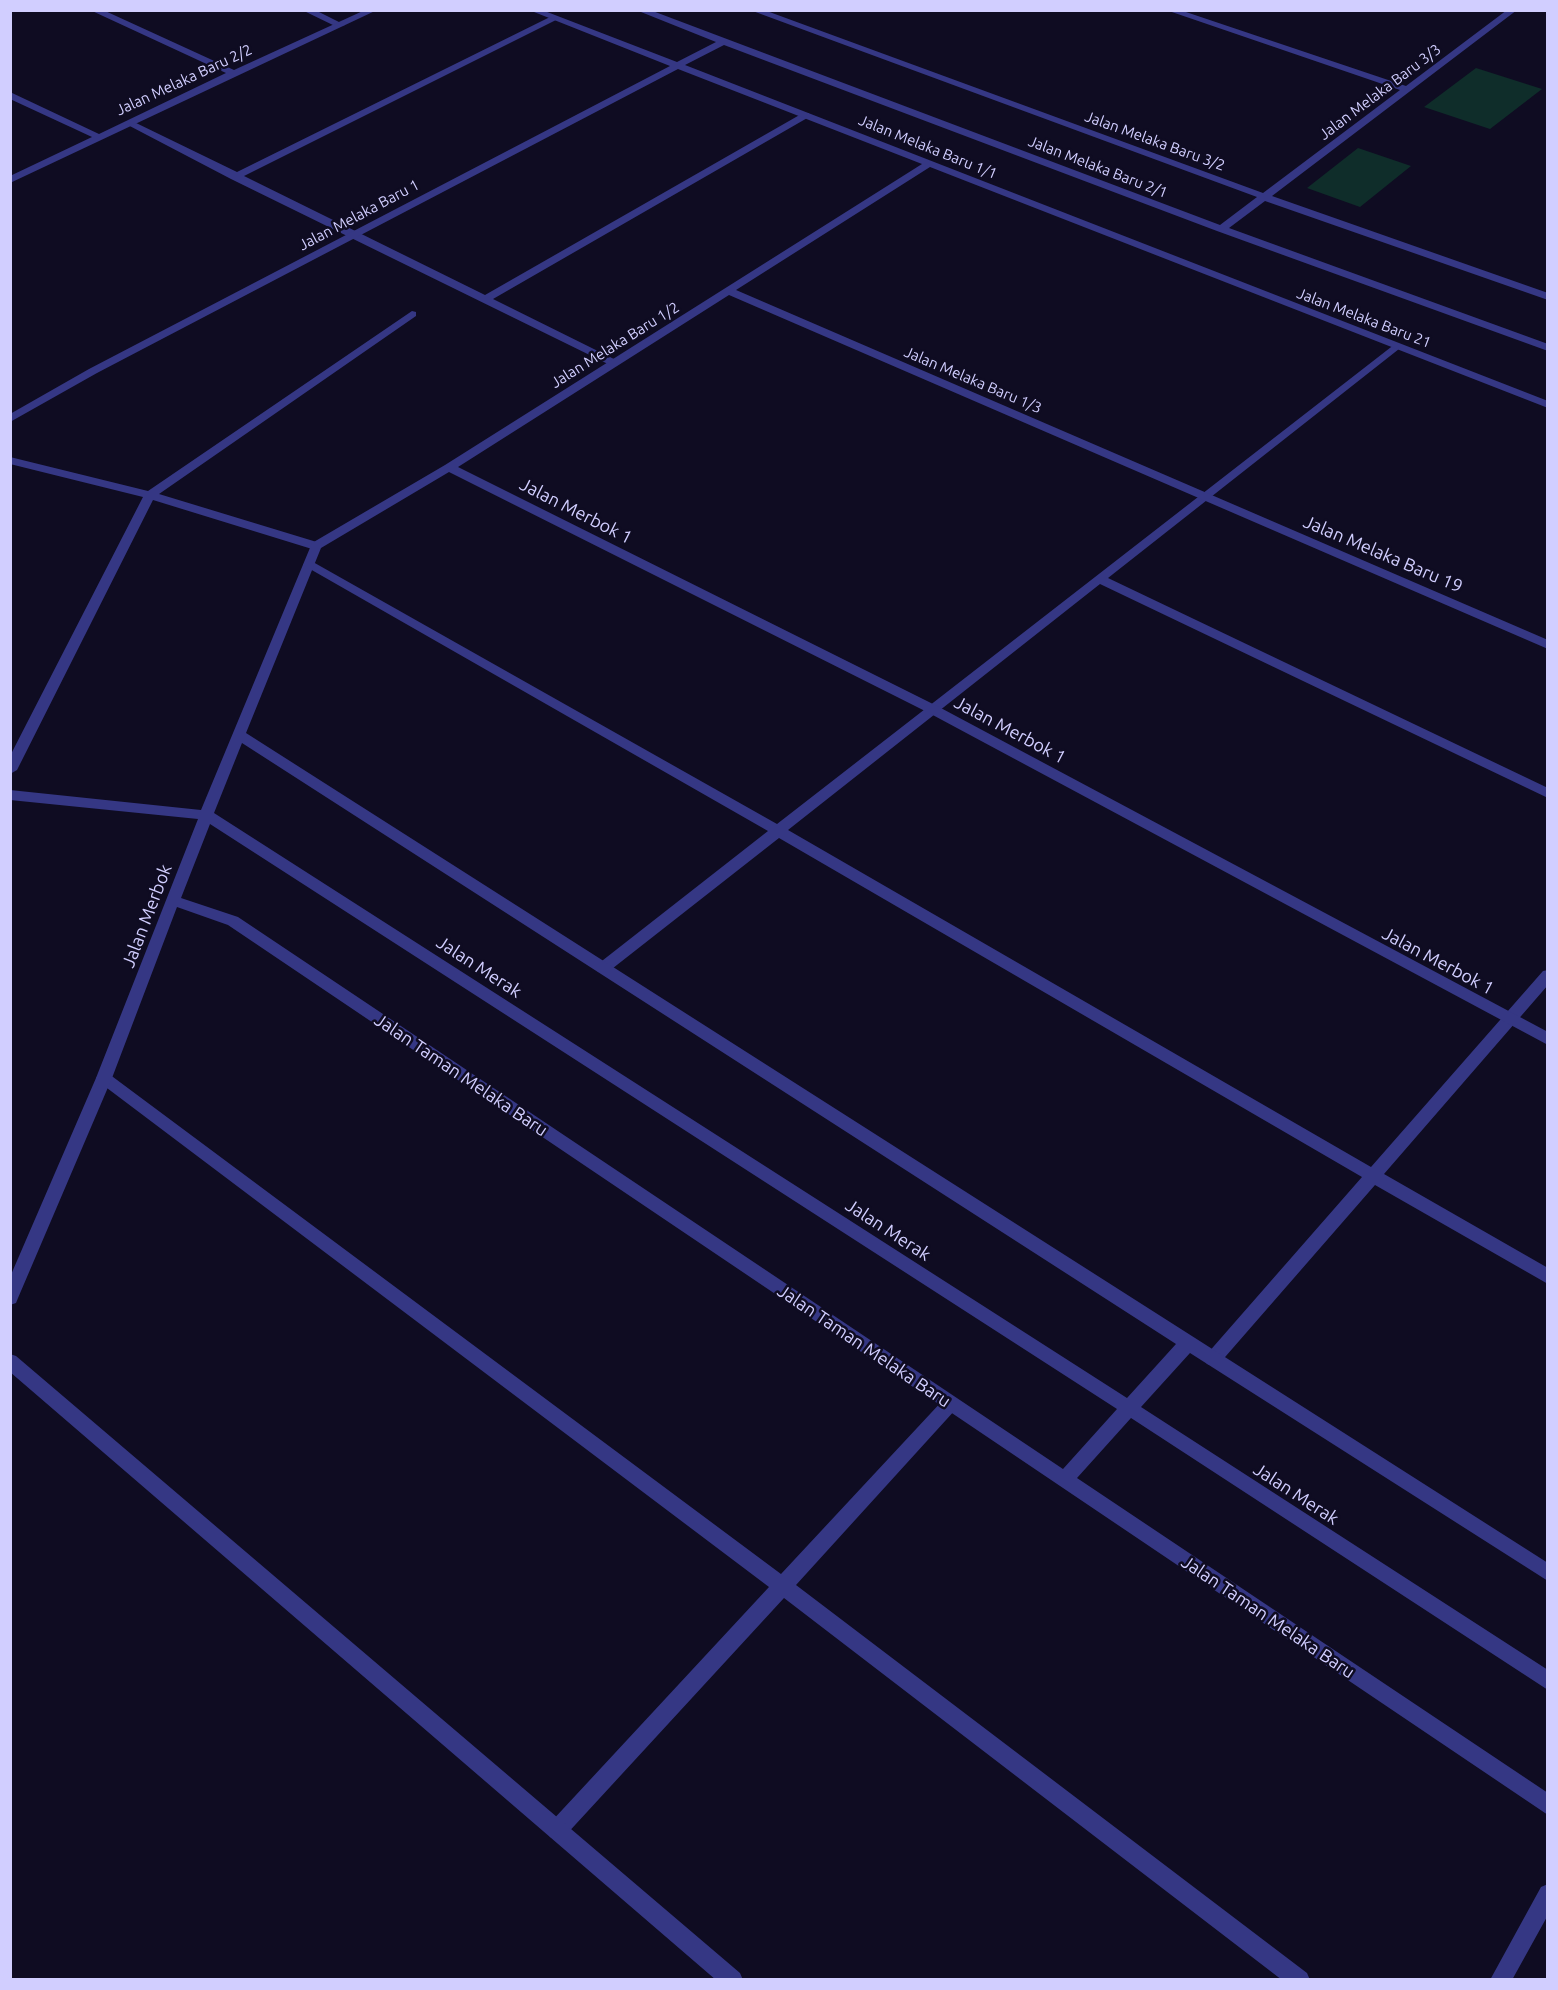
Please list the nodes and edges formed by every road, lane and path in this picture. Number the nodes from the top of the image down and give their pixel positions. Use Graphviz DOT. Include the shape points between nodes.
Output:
graph roads {
  1 [pos="94,10"];
  2 [pos="306,10"];
  3 [pos="373,10"];
  4 [pos="533,10"];
  5 [pos="640,10"];
  6 [pos="754,10"];
  7 [pos="1170,10"];
  8 [pos="1513,10"];
  9 [pos="555,18"];
  10 [pos="340,25"];
  11 [pos="723,42"];
  12 [pos="676,65"];
  13 [pos="234,73"];
  14 [pos="1407,90"];
  15 [pos="10,95"];
  16 [pos="807,115"];
  17 [pos="129,123"];
  18 [pos="99,137"];
  19 [pos="928,164"];
  20 [pos="235,177"];
  21 [pos="10,180"];
  22 [pos="1265,197"];
  23 [pos="1221,229"];
  24 [pos="356,233"];
  25 [pos="1169,258"];
  26 [pos="730,291"];
  27 [pos="1548,297"];
  28 [pos="487,298"];
  29 [pos="412,315"];
  30 [pos="1395,347"];
  31 [pos="1548,348"];
  32 [pos="614,363"];
  33 [pos="1548,405"];
  34 [pos="10,419"];
  35 [pos="10,460"];
  36 [pos="449,467"];
  37 [pos="150,495"];
  38 [pos="1205,496"];
  39 [pos="316,546"];
  40 [pos="309,565"];
  41 [pos="1100,579"];
  42 [pos="1548,645"];
  43 [pos="934,710"];
  44 [pos="239,735"];
  45 [pos="10,770"];
  46 [pos="1548,794"];
  47 [pos="10,795"];
  48 [pos="206,815"];
  49 [pos="778,831"];
  50 [pos="174,901"];
  51 [pos="603,968"];
  52 [pos="1548,975"];
  53 [pos="1509,1019"];
  54 [pos="1548,1039"];
  55 [pos="104,1078"];
  56 [pos="1374,1175"];
  57 [pos="1548,1277"];
  58 [pos="10,1298"];
  59 [pos="1188,1343"];
  60 [pos="1213,1359"];
  61 [pos="10,1361"];
  62 [pos="950,1404"];
  63 [pos="1128,1408"];
  64 [pos="1064,1480"];
  65 [pos="1548,1573"];
  66 [pos="783,1586"];
  67 [pos="1548,1681"];
  68 [pos="1548,1805"];
  69 [pos="557,1830"];
  70 [pos="1548,1894"];
  71 [pos="733,1980"];
  72 [pos="1300,1980"];
  73 [pos="1500,1980"];
  1 -- 13 [label="street"];
  2 -- 10 [label="street"];
  3 -- 10 [label="street, Jalan Melaka Baru 2/2"];
  4 -- 9 [label="street"];
  5 -- 11 [label="street, Jalan Melaka Baru 2/1"];
  6 -- 22 [label="street, Jalan Melaka Baru 3/2"];
  7 -- 14 [label="street"];
  8 -- 14 [label="street, Jalan Melaka Baru 3/3"];
  9 -- 12 [label="street"];
  9 -- 20 [label="street"];
  10 -- 13 [label="street, Jalan Melaka Baru 2/2"];
  11 -- 12 [label="street, Jalan Melaka Baru 1"];
  11 -- 23 [label="street, Jalan Melaka Baru 2/1"];
  12 -- 16 [label="street, Jalan Melaka Baru 1/1"];
  12 -- 24 [label="street, Jalan Melaka Baru 1"];
  13 -- 17 [label="street, Jalan Melaka Baru 2/2"];
  14 -- 22 [label="street, Jalan Melaka Baru 3/3"];
  15 -- 18 [label="street"];
  16 -- 19 [label="street, Jalan Melaka Baru 1/1"];
  16 -- 28 [label="street"];
  17 -- 18 [label="street, Jalan Melaka Baru 2/2"];
  17 -- 20 [label="street"];
  18 -- 21 [label="street, Jalan Melaka Baru 2/2"];
  19 -- 25 [label="street, Jalan Melaka Baru 1/1"];
  19 -- 26 [label="street, Jalan Melaka Baru 1/2"];
  20 -- 24 [label="street"];
  22 -- 23 [label="street, Jalan Melaka Baru 3/3"];
  22 -- 27 [label="street, Jalan Melaka Baru 3/2"];
  23 -- 31 [label="street, Jalan Melaka Baru 2/1"];
  24 -- 28 [label="street"];
  24 -- 34 [label="street, Jalan Melaka Baru 1"];
  25 -- 30 [label="street, Jalan Melaka Baru 21"];
  26 -- 32 [label="street, Jalan Melaka Baru 1/2"];
  26 -- 38 [label="street, Jalan Melaka Baru 1/3"];
  28 -- 32 [label="street"];
  29 -- 37 [label="street"];
  30 -- 33 [label="street, Jalan Melaka Baru 21"];
  30 -- 38 [label="street"];
  32 -- 36 [label="street, Jalan Melaka Baru 1/2"];
  35 -- 37 [label="street"];
  36 -- 39 [label="street, Jalan Melaka Baru 1/2"];
  36 -- 43 [label="street, Jalan Merbok 1"];
  37 -- 39 [label="street"];
  37 -- 45 [label="street"];
  38 -- 41 [label="street"];
  38 -- 42 [label="street, Jalan Melaka Baru 19"];
  39 -- 40 [label="street, Jalan Merbok"];
  40 -- 44 [label="street, Jalan Merbok"];
  40 -- 49 [label="street"];
  41 -- 43 [label="street"];
  41 -- 46 [label="street"];
  43 -- 49 [label="street"];
  43 -- 53 [label="street, Jalan Merbok 1"];
  44 -- 48 [label="street, Jalan Merbok"];
  44 -- 51 [label="street"];
  47 -- 48 [label="street"];
  48 -- 50 [label="street, Jalan Merbok"];
  48 -- 63 [label="street, Jalan Merak"];
  49 -- 51 [label="street"];
  49 -- 56 [label="street"];
  50 -- 55 [label="street, Jalan Merbok"];
  50 -- 62 [label="street, Jalan Taman Melaka Baru" via="233,921"];
  51 -- 59 [label="street"];
  52 -- 53 [label="street"];
  53 -- 54 [label="street, Jalan Merbok 1"];
  53 -- 56 [label="street"];
  55 -- 58 [label="street, Jalan Merbok"];
  55 -- 66 [label="street"];
  56 -- 57 [label="street"];
  56 -- 60 [label="street"];
  59 -- 60 [label="street"];
  59 -- 63 [label="street"];
  60 -- 65 [label="street"];
  61 -- 69 [label="street"];
  62 -- 64 [label="street, Jalan Taman Melaka Baru"];
  62 -- 66 [label="street"];
  63 -- 64 [label="street"];
  63 -- 67 [label="street, Jalan Merak"];
  64 -- 68 [label="street, Jalan Taman Melaka Baru"];
  66 -- 69 [label="street"];
  66 -- 72 [label="street"];
  69 -- 71 [label="street"];
  70 -- 73 [label="street"];
}
